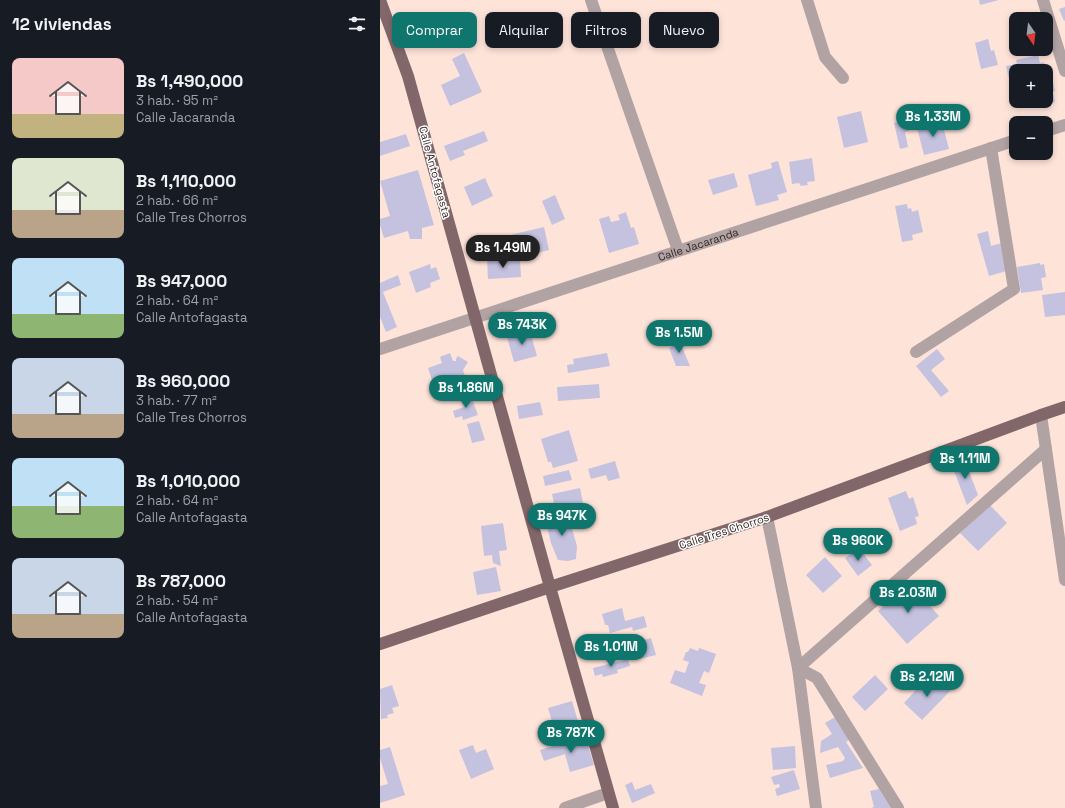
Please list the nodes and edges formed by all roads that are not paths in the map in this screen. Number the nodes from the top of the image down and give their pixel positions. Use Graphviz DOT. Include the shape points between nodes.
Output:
graph roads {
  1 [pos="380,0"];
  2 [pos="591,0"];
  3 [pos="807,0"];
  4 [pos="1043,0"];
  5 [pos="1065,71"];
  6 [pos="843,78"];
  7 [pos="1065,125"];
  8 [pos="1053,129"];
  9 [pos="1009,142"];
  10 [pos="991,148"];
  11 [pos="678,250"];
  12 [pos="475,318"];
  13 [pos="380,349"];
  14 [pos="916,352"];
  15 [pos="1065,407"];
  16 [pos="1041,415"];
  17 [pos="1046,449"];
  18 [pos="767,517"];
  19 [pos="1065,580"];
  20 [pos="550,587"];
  21 [pos="380,644"];
  22 [pos="798,668"];
  23 [pos="608,793"];
  24 [pos="565,808"];
  25 [pos="613,808"];
  26 [pos="816,808"];
  27 [pos="898,808"];
  1 -- 12 [label="main road, Calle Antofagasta" via="408,76"];
  2 -- 11 [label="street"];
  3 -- 6 [label="street" via="825,57"];
  4 -- 5 [label="street"];
  7 -- 8 [label="street"];
  9 -- 10 [label="street, Calle Jacaranda"];
  10 -- 11 [label="street, Calle Jacaranda"];
  10 -- 14 [label="street" via="1014,289"];
  11 -- 12 [label="street, Calle Jacaranda"];
  12 -- 13 [label="street, Calle Jacaranda"];
  12 -- 20 [label="main road, Calle Antofagasta"];
  15 -- 16 [label="main road, Calle Tres Chorros"];
  16 -- 17 [label="street"];
  16 -- 18 [label="main road, Calle Tres Chorros"];
  17 -- 19 [label="street"];
  17 -- 22 [label="street"];
  18 -- 20 [label="main road, Calle Tres Chorros"];
  18 -- 22 [label="street"];
  20 -- 21 [label="main road, Calle Tres Chorros"];
  20 -- 23 [label="main road, Calle Antofagasta"];
  22 -- 26 [label="street"];
  22 -- 27 [label="street" via="817,678"];
  23 -- 24 [label="street"];
  23 -- 25 [label="main road, Calle Antofagasta"];
}
